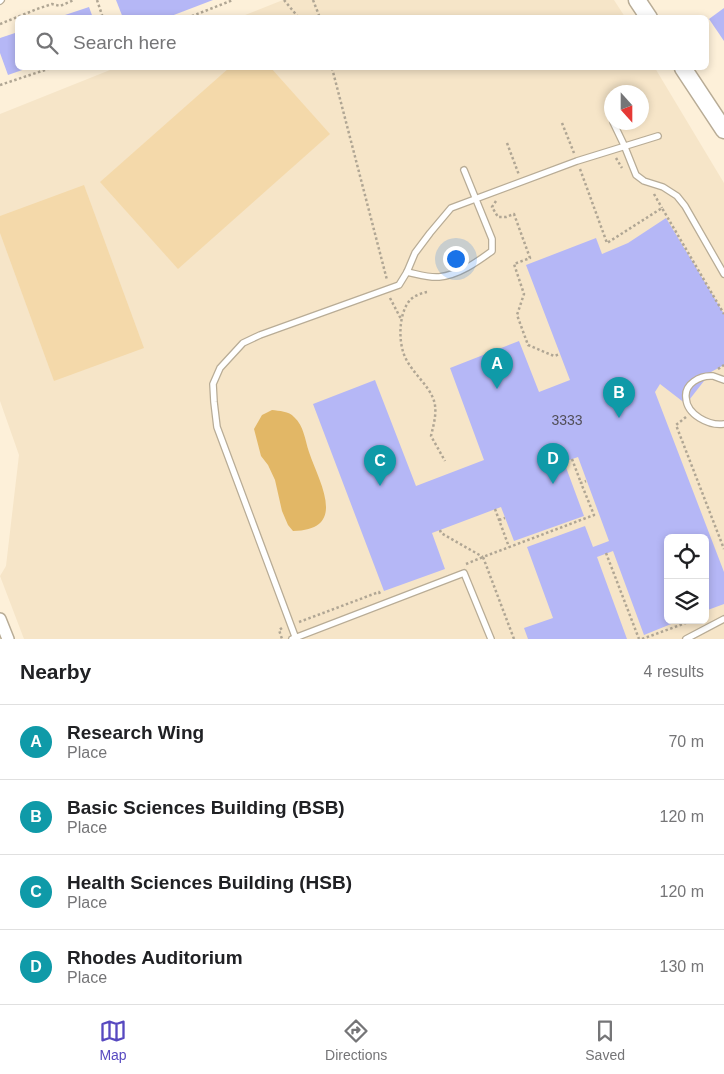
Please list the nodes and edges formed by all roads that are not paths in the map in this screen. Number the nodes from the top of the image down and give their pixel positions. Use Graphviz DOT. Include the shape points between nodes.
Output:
graph roads {
  1 [pos="636,0"];
  2 [pos="647,15"];
  3 [pos="684,70"];
  4 [pos="617,130"];
  5 [pos="724,130"];
  6 [pos="658,136"];
  7 [pos="624,145"];
  8 [pos="464,170"];
  9 [pos="475,198"];
  10 [pos="407,272"];
  11 [pos="724,274"];
  12 [pos="724,380"];
  13 [pos="724,424"];
  14 [pos="0,618"];
  15 [pos="724,619"];
  16 [pos="8,639"];
  17 [pos="294,639"];
  18 [pos="491,639"];
  19 [pos="686,639"];
  1 -- 2 [label="main road"];
  3 -- 5 [label="main road"];
  4 -- 7 [label="lane"];
  6 -- 7 [label="lane"];
  7 -- 9 [label="lane"];
  7 -- 11 [label="lane" via="636,175 663,187 685,206"];
  8 -- 9 [label="lane"];
  9 -- 10 [label="lane" via="451,208 415,253"];
  9 -- 10 [label="lane" via="492,239 492,251 474,264 444,276"];
  10 -- 17 [label="lane" via="399,285 243,343 220,368 213,384 217,427"];
  12 -- 13 [label="lane" via="713,376 692,382 686,398 696,416 711,424"];
  14 -- 16 [label="street"];
  15 -- 19 [label="lane"];
  17 -- 18 [label="lane" via="464,574"];
}
